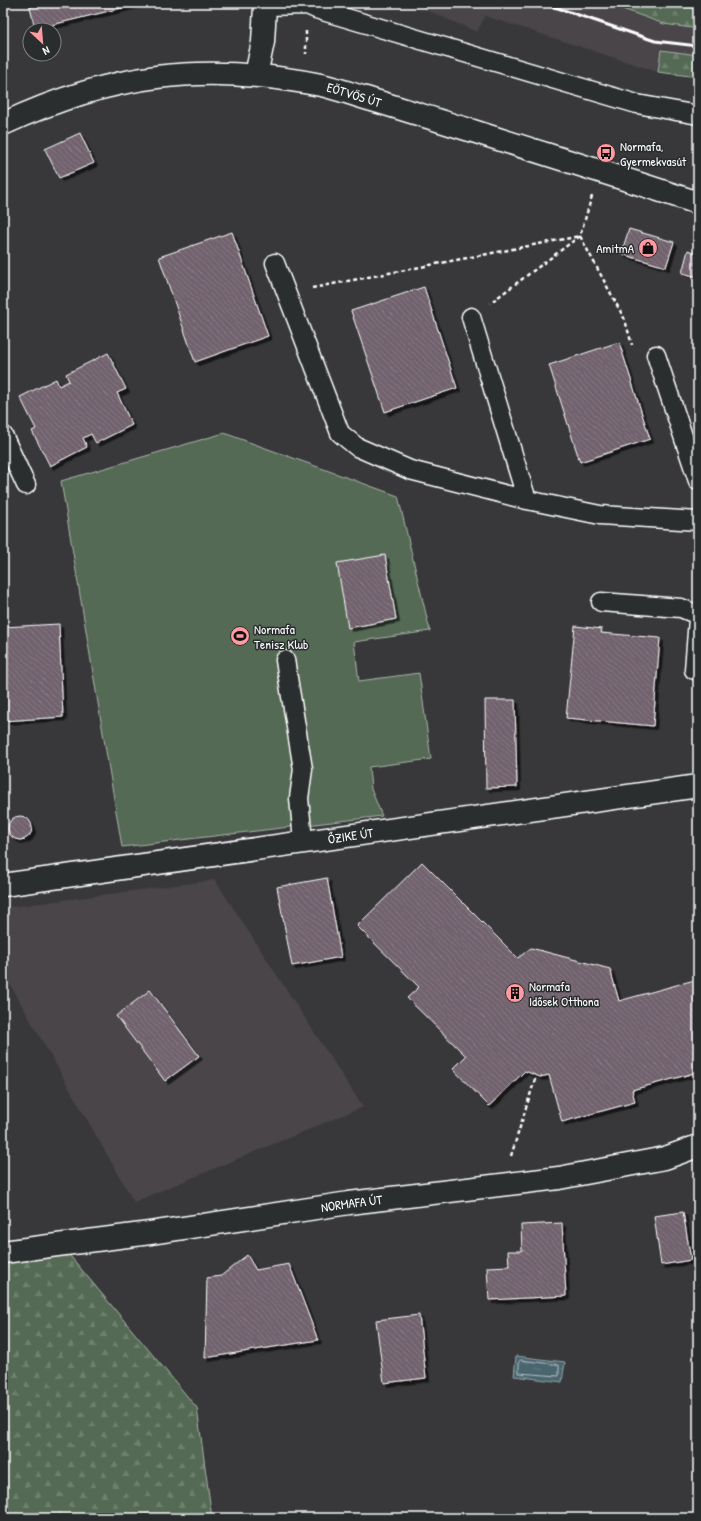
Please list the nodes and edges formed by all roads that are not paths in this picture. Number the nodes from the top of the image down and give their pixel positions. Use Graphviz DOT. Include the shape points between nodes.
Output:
graph roads {
  1 [pos="265,5"];
  2 [pos="256,75"];
  3 [pos="698,114"];
  4 [pos="3,124"];
  5 [pos="698,202"];
  6 [pos="275,263"];
  7 [pos="471,317"];
  8 [pos="656,355"];
  9 [pos="3,435"];
  10 [pos="698,481"];
  11 [pos="26,485"];
  12 [pos="527,500"];
  13 [pos="698,521"];
  14 [pos="601,602"];
  15 [pos="698,615"];
  16 [pos="698,619"];
  17 [pos="284,660"];
  18 [pos="694,670"];
  19 [pos="698,786"];
  20 [pos="303,841"];
  21 [pos="3,885"];
  22 [pos="698,1146"];
  23 [pos="3,1252"];
  1 -- 2 [label="street" via="263,42"];
  1 -- 3 [label="lane" via="307,5 637,104"];
  2 -- 4 [label="street, EÖTVÖS ÚT" via="162,75 117,83 56,101"];
  2 -- 5 [label="street, EÖTVÖS ÚT" via="322,85"];
  6 -- 12 [label="lane" via="340,432 357,448 410,470"];
  7 -- 12 [label="lane"];
  8 -- 10 [label="lane"];
  9 -- 11 [label="lane"];
  12 -- 13 [label="lane" via="600,514"];
  14 -- 15 [label="lane" via="681,608"];
  16 -- 18 [label="lane"];
  17 -- 20 [label="lane" via="303,770 300,798"];
  19 -- 20 [label="street, ŐZIKE ÚT"];
  20 -- 21 [label="street, ŐZIKE ÚT"];
  22 -- 23 [label="street, NORMAFA ÚT" via="665,1158 559,1178"];
}
